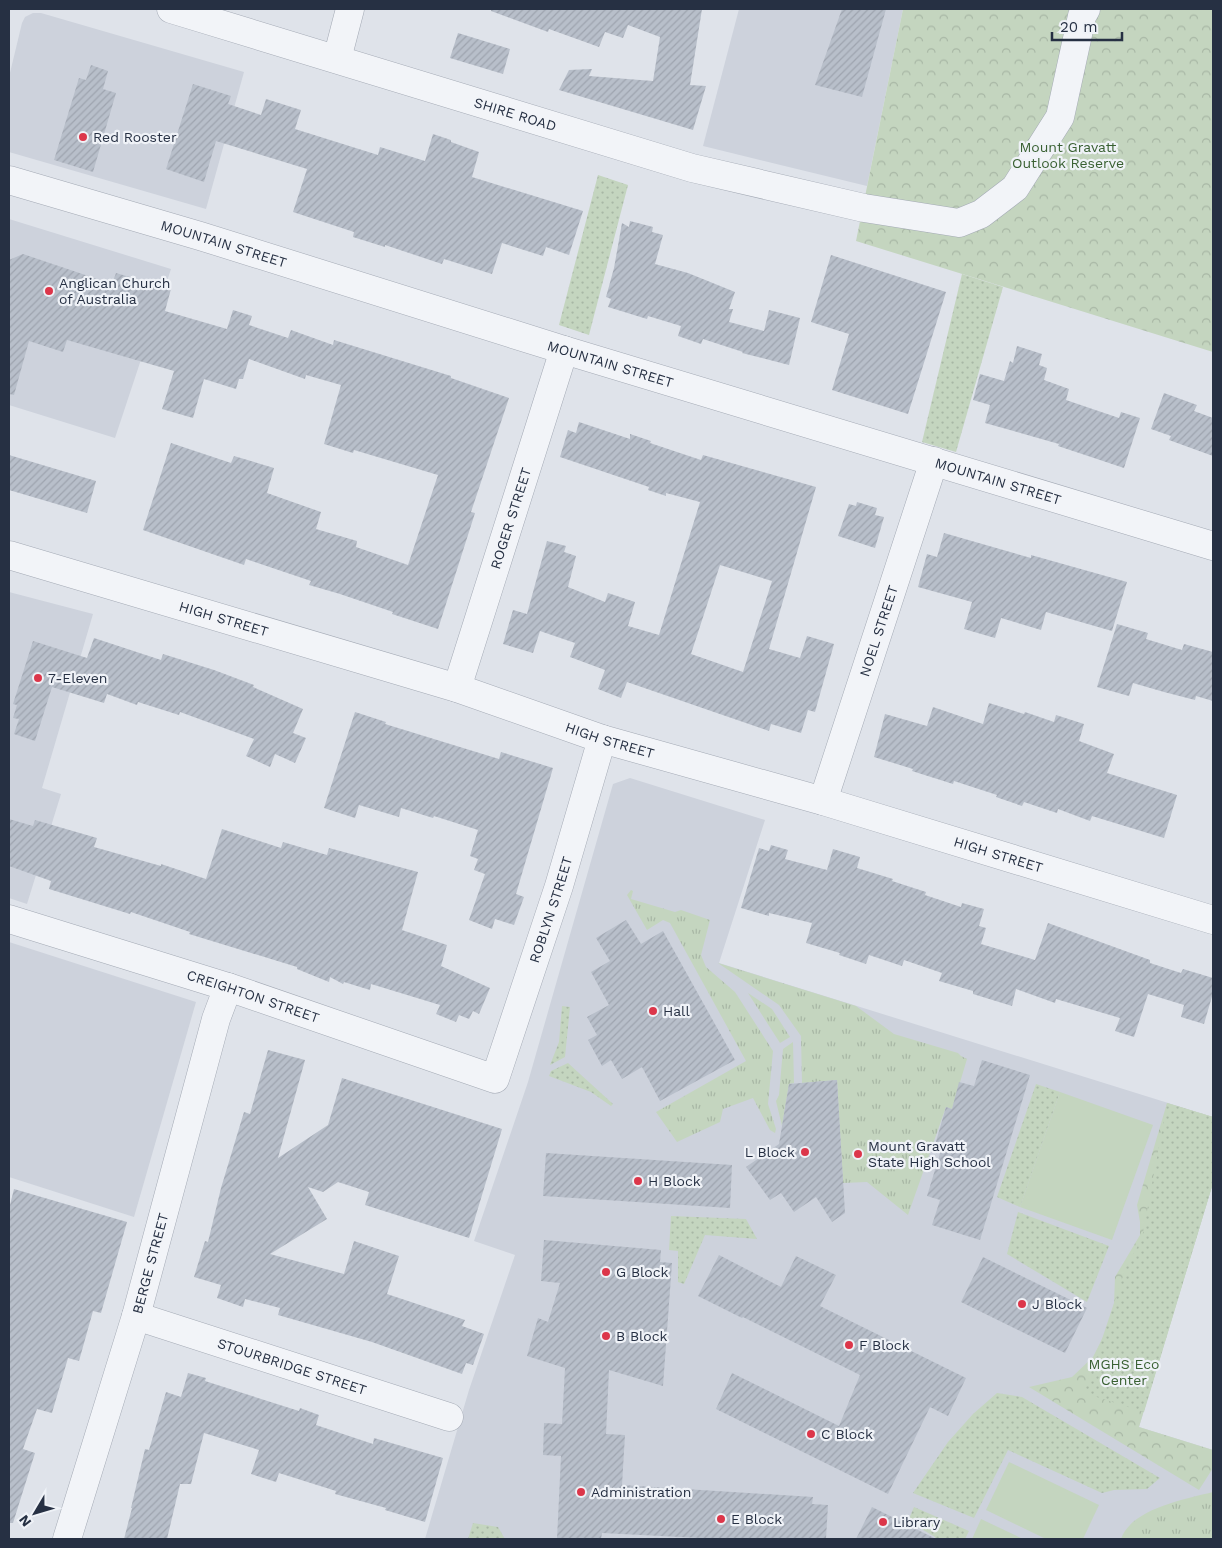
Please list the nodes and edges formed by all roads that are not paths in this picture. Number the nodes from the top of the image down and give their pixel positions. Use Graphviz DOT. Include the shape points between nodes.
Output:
graph roads {
  1 [pos="170,9"];
  2 [pos="350,9"];
  3 [pos="1086,9"];
  4 [pos="337,59"];
  5 [pos="9,180"];
  6 [pos="564,350"];
  7 [pos="934,461"];
  8 [pos="1213,546"];
  9 [pos="9,555"];
  10 [pos="457,688"];
  11 [pos="602,739"];
  12 [pos="823,801"];
  13 [pos="9,919"];
  14 [pos="1213,920"];
  15 [pos="228,987"];
  16 [pos="495,1079"];
  17 [pos="136,1316"];
  18 [pos="449,1416"];
  19 [pos="67,1539"];
  1 -- 4 [label="street, SHIRE ROAD"];
  2 -- 4 [label="street"];
  3 -- 4 [label="street, SHIRE ROAD" via="1060,117 1015,188 981,214 959,223 864,208 692,168"];
  5 -- 6 [label="street, MOUNTAIN STREET"];
  6 -- 7 [label="street, MOUNTAIN STREET"];
  6 -- 10 [label="street, ROGER STREET"];
  7 -- 8 [label="street, MOUNTAIN STREET"];
  7 -- 12 [label="street, NOEL STREET"];
  9 -- 10 [label="street, HIGH STREET"];
  10 -- 11 [label="street, HIGH STREET"];
  11 -- 12 [label="street, HIGH STREET"];
  11 -- 16 [label="street, ROBLYN STREET" via="559,886"];
  12 -- 14 [label="street, HIGH STREET"];
  13 -- 15 [label="street, CREIGHTON STREET"];
  15 -- 16 [label="street, CREIGHTON STREET"];
  15 -- 17 [label="street, BERGE STREET" via="216,1019"];
  17 -- 18 [label="street, STOURBRIDGE STREET"];
  17 -- 19 [label="street, BERGE STREET"];
}
